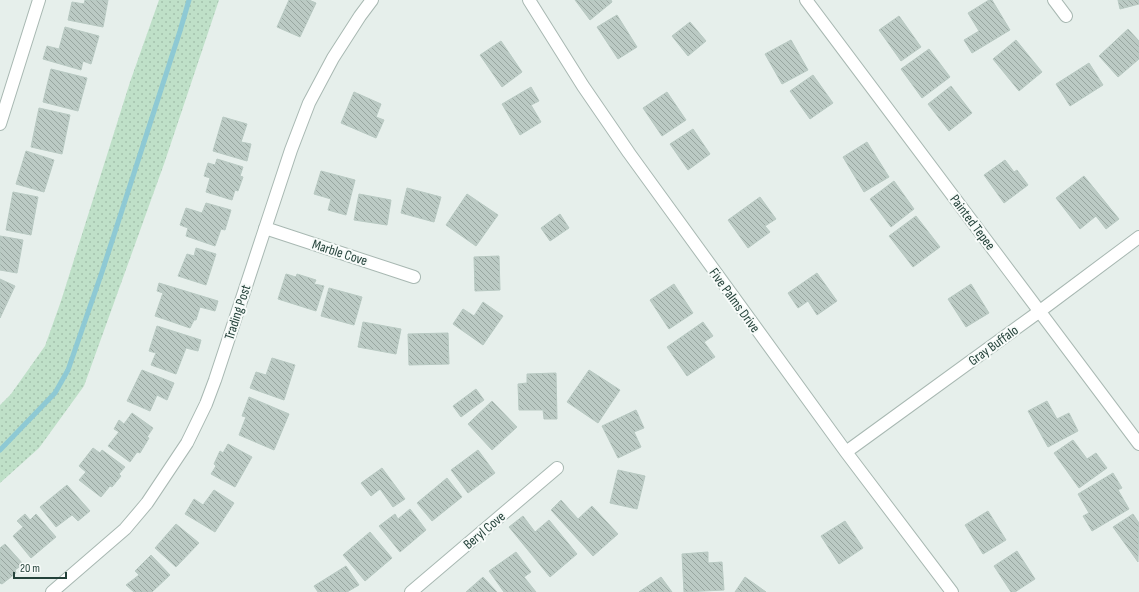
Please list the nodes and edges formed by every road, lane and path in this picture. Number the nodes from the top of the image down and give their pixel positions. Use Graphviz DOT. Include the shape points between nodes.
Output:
graph roads {
  1 [pos="40,0"];
  2 [pos="372,0"];
  3 [pos="529,0"];
  4 [pos="806,0"];
  5 [pos="1054,0"];
  6 [pos="1066,16"];
  7 [pos="0,124"];
  8 [pos="265,228"];
  9 [pos="1139,236"];
  10 [pos="414,277"];
  11 [pos="1040,311"];
  12 [pos="1139,444"];
  13 [pos="846,452"];
  14 [pos="558,468"];
  15 [pos="52,592"];
  16 [pos="411,592"];
  17 [pos="952,592"];
  1 -- 7 [label="street"];
  2 -- 8 [label="street, Trading Post" via="333,58 309,103"];
  3 -- 13 [label="street, Five Palms Drive" via="629,153"];
  4 -- 11 [label="street, Painted Tepee"];
  5 -- 6 [label="street"];
  8 -- 10 [label="street, Marble Cove"];
  8 -- 15 [label="street, Trading Post" via="215,380 186,443 147,503 125,529"];
  9 -- 11 [label="street, Gray Buffalo"];
  11 -- 12 [label="street, Painted Tepee"];
  11 -- 13 [label="street, Gray Buffalo"];
  13 -- 17 [label="street, Five Palms Drive"];
  14 -- 16 [label="street, Beryl Cove"];
}
